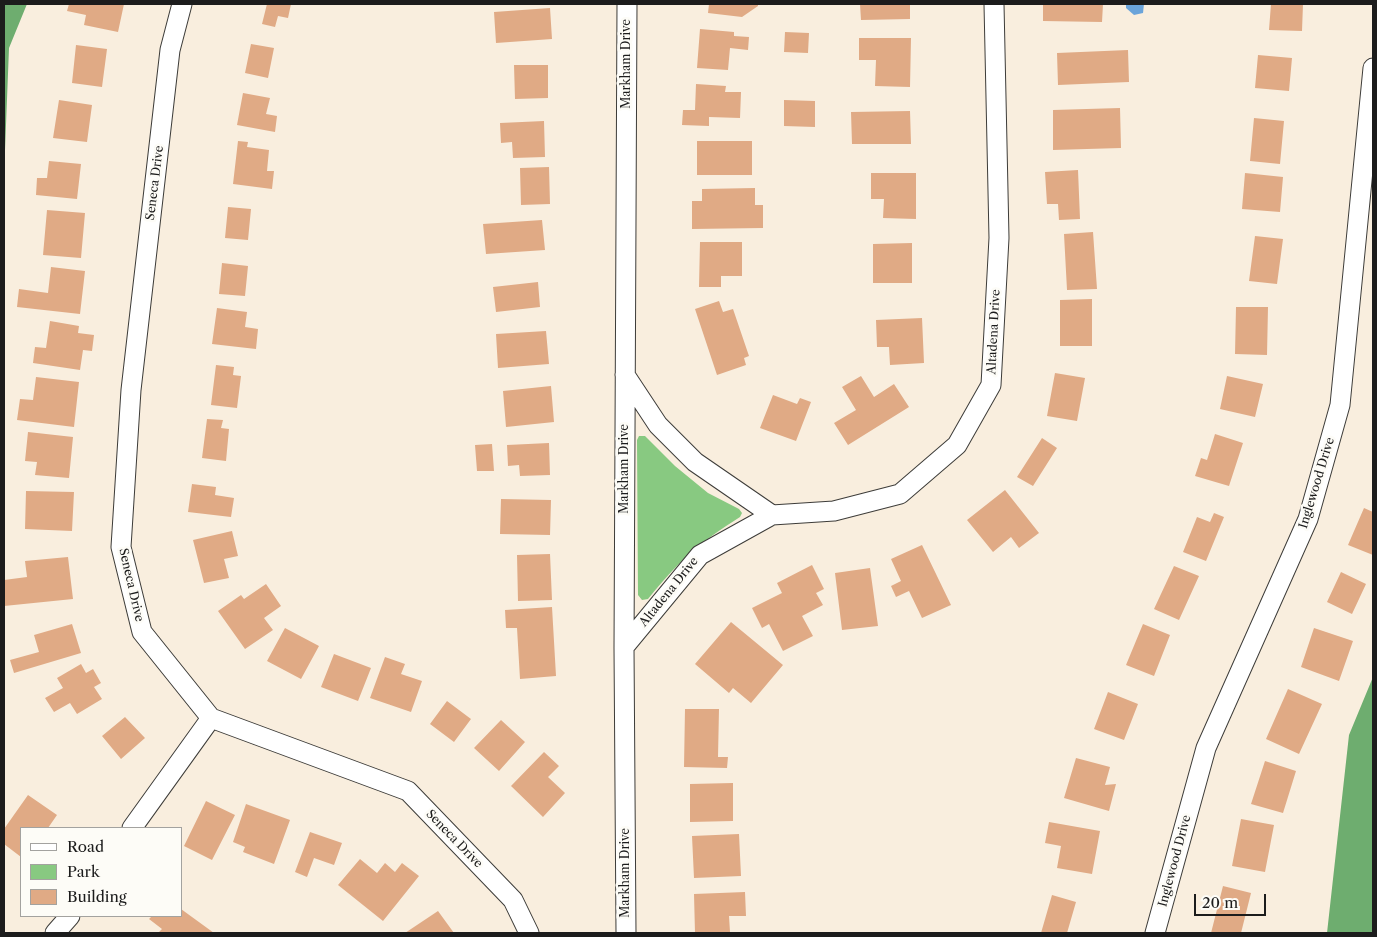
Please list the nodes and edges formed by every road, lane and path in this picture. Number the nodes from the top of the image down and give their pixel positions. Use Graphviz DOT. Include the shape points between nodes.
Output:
graph roads {
  1 [pos="182,4"];
  2 [pos="627,4"];
  3 [pos="994,4"];
  4 [pos="1373,68"];
  5 [pos="625,375"];
  6 [pos="772,515"];
  7 [pos="624,647"];
  8 [pos="211,718"];
  9 [pos="133,827"];
  10 [pos="69,917"];
  11 [pos="55,933"];
  12 [pos="529,933"];
  13 [pos="626,933"];
  14 [pos="1155,933"];
  1 -- 8 [label="street, Seneca Drive" via="170,50 137,341 121,547 142,632"];
  2 -- 5 [label="street, Markham Drive"];
  3 -- 6 [label="street, Altadena Drive" via="999,238 991,385 957,445 900,494 834,511"];
  4 -- 14 [label="street, Inglewood Drive" via="1340,405 1308,519 1206,748"];
  5 -- 6 [label="street" via="658,426 695,462"];
  5 -- 7 [label="street, Markham Drive"];
  6 -- 7 [label="street, Altadena Drive" via="700,555"];
  7 -- 13 [label="street, Markham Drive"];
  8 -- 9 [label="street"];
  8 -- 12 [label="street, Seneca Drive" via="408,791 512,900"];
  10 -- 11 [label="street"];
}
